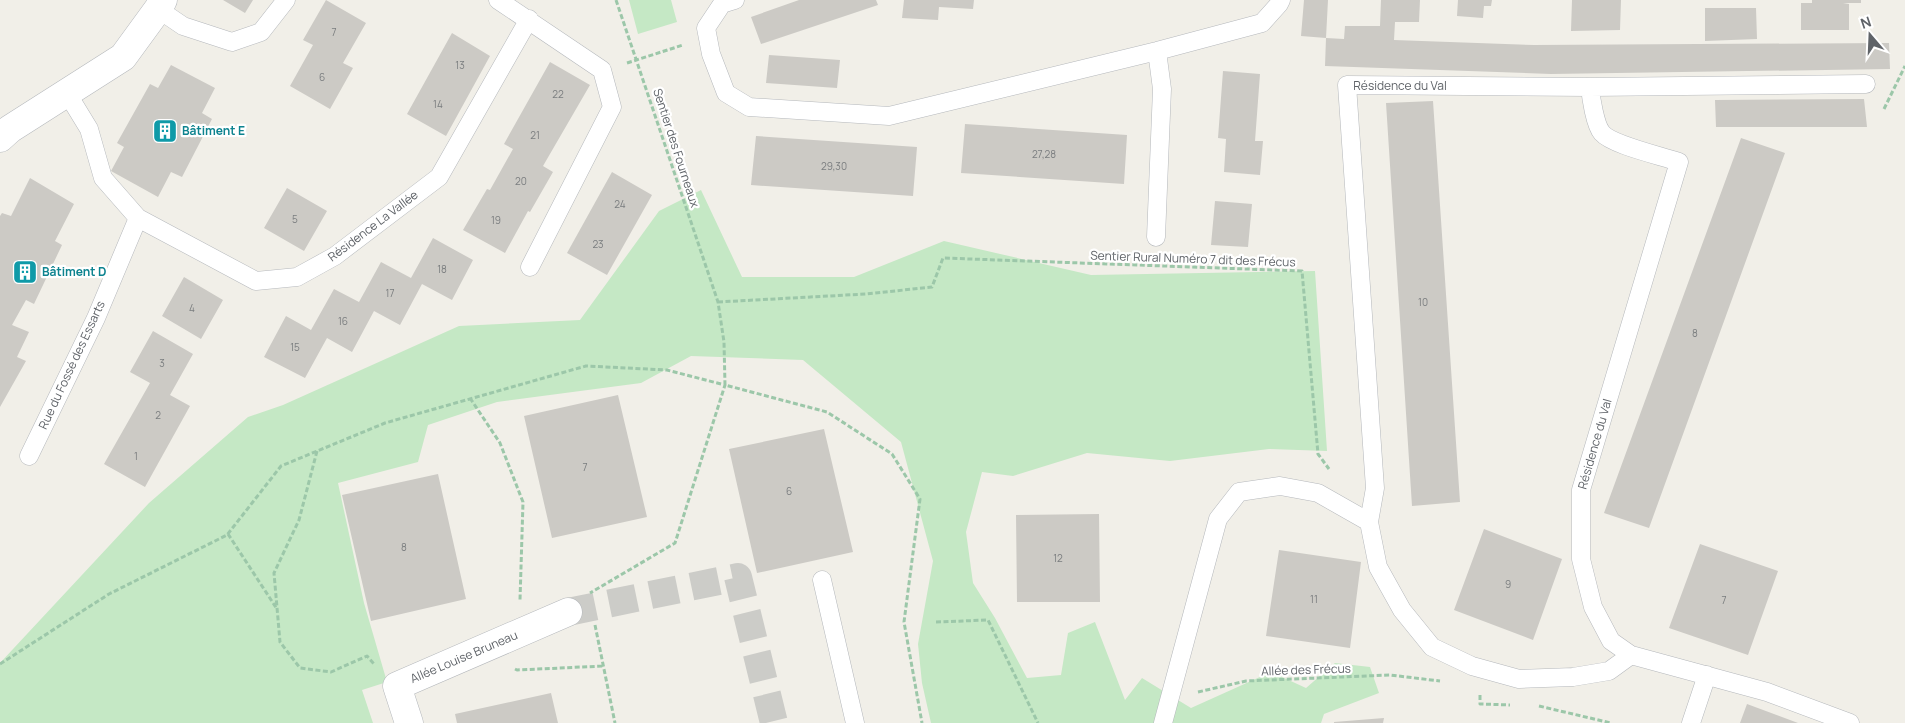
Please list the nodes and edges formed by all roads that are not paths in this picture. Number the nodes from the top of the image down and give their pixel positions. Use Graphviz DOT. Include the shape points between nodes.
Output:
graph roads {
  1 [pos="286,0"];
  2 [pos="498,0"];
  3 [pos="735,0"];
  4 [pos="1280,0"];
  5 [pos="160,5"];
  6 [pos="529,19"];
  7 [pos="1157,51"];
  8 [pos="1866,84"];
  9 [pos="1590,87"];
  10 [pos="67,93"];
  11 [pos="0,138"];
  12 [pos="138,218"];
  13 [pos="1156,237"];
  14 [pos="530,267"];
  15 [pos="28,456"];
  16 [pos="1369,522"];
  17 [pos="822,580"];
  18 [pos="579,607"];
  19 [pos="1631,655"];
  20 [pos="1707,676"];
  21 [pos="409,723"];
  22 [pos="856,723"];
  23 [pos="1163,723"];
  24 [pos="1691,723"];
  25 [pos="1850,723"];
  1 -- 5 [label="lane" via="261,32 232,42 183,26"];
  2 -- 6 [label="lane"];
  3 -- 7 [label="lane" via="722,4 706,28 707,36 726,93 749,107 890,116"];
  4 -- 7 [label="lane" via="1262,23"];
  5 -- 10 [label="street" via="123,57"];
  6 -- 12 [label="lane, Résidence La Vallée" via="439,176 335,256 297,277 256,281"];
  6 -- 14 [label="lane" via="602,70 612,107"];
  7 -- 13 [label="lane" via="1162,89"];
  8 -- 9 [label="lane"];
  9 -- 16 [label="lane, Résidence du Val" via="1347,85 1375,488"];
  9 -- 19 [label="lane, Résidence du Val" via="1601,132 1616,142 1679,162 1581,490 1581,558 1593,607 1611,641"];
  10 -- 11 [label="street"];
  10 -- 12 [label="lane, Résidence La Vallée" via="89,129 103,178"];
  12 -- 15 [label="lane, Rue du Fossé des Essarts" via="96,318"];
  16 -- 19 [label="lane, Résidence du Val" via="1378,567 1402,610 1432,647 1472,666 1519,679 1573,677 1609,671"];
  16 -- 23 [label="lane" via="1318,493 1280,486 1239,492 1218,519"];
  17 -- 22 [label="lane"];
  18 -- 21 [label="street, Allée Louise Bruneau" via="397,686"];
  19 -- 20 [label="lane, Résidence du Val"];
  20 -- 24 [label="lane"];
  20 -- 25 [label="lane, Résidence du Val" via="1768,692"];
}
